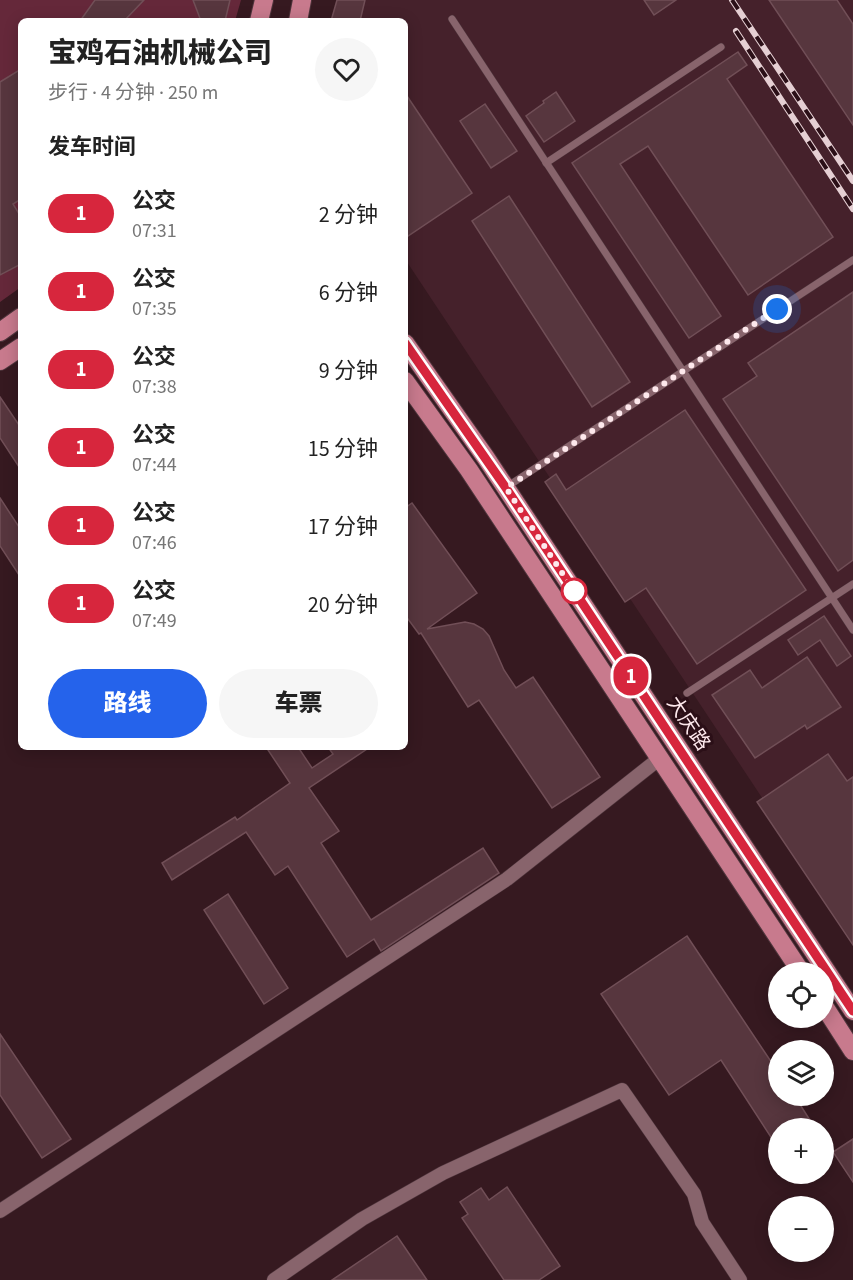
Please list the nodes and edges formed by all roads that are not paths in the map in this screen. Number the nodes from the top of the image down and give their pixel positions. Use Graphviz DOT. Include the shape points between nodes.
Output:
graph roads {
  1 [pos="264,0"];
  2 [pos="302,0"];
  3 [pos="260,18"];
  4 [pos="299,18"];
  5 [pos="452,19"];
  6 [pos="721,47"];
  7 [pos="546,163"];
  8 [pos="853,260"];
  9 [pos="18,320"];
  10 [pos="0,332"];
  11 [pos="408,347"];
  12 [pos="18,349"];
  13 [pos="0,361"];
  14 [pos="683,371"];
  15 [pos="408,385"];
  16 [pos="506,488"];
  17 [pos="853,584"];
  18 [pos="832,598"];
  19 [pos="853,630"];
  20 [pos="687,693"];
  21 [pos="660,758"];
  22 [pos="794,962"];
  23 [pos="853,1011"];
  24 [pos="834,1022"];
  25 [pos="853,1051"];
  26 [pos="0,1211"];
  27 [pos="274,1280"];
  28 [pos="740,1280"];
  1 -- 3 [label="main road"];
  2 -- 4 [label="main road"];
  5 -- 7 [label="lane"];
  6 -- 7 [label="lane"];
  7 -- 14 [label="lane"];
  8 -- 14 [label="lane"];
  9 -- 10 [label="main road"];
  11 -- 16 [label="main road, 大庆路"];
  12 -- 13 [label="main road"];
  14 -- 16 [label="lane"];
  14 -- 18 [label="lane"];
  15 -- 21 [label="main road" via="469,470"];
  16 -- 23 [label="main road, 大庆路"];
  17 -- 18 [label="lane"];
  18 -- 19 [label="lane"];
  18 -- 20 [label="lane"];
  21 -- 22 [label="main road"];
  21 -- 26 [label="street" via="507,879"];
  24 -- 25 [label="main road"];
  27 -- 28 [label="street" via="362,1219 443,1173 622,1090 694,1194 702,1222"];
}
